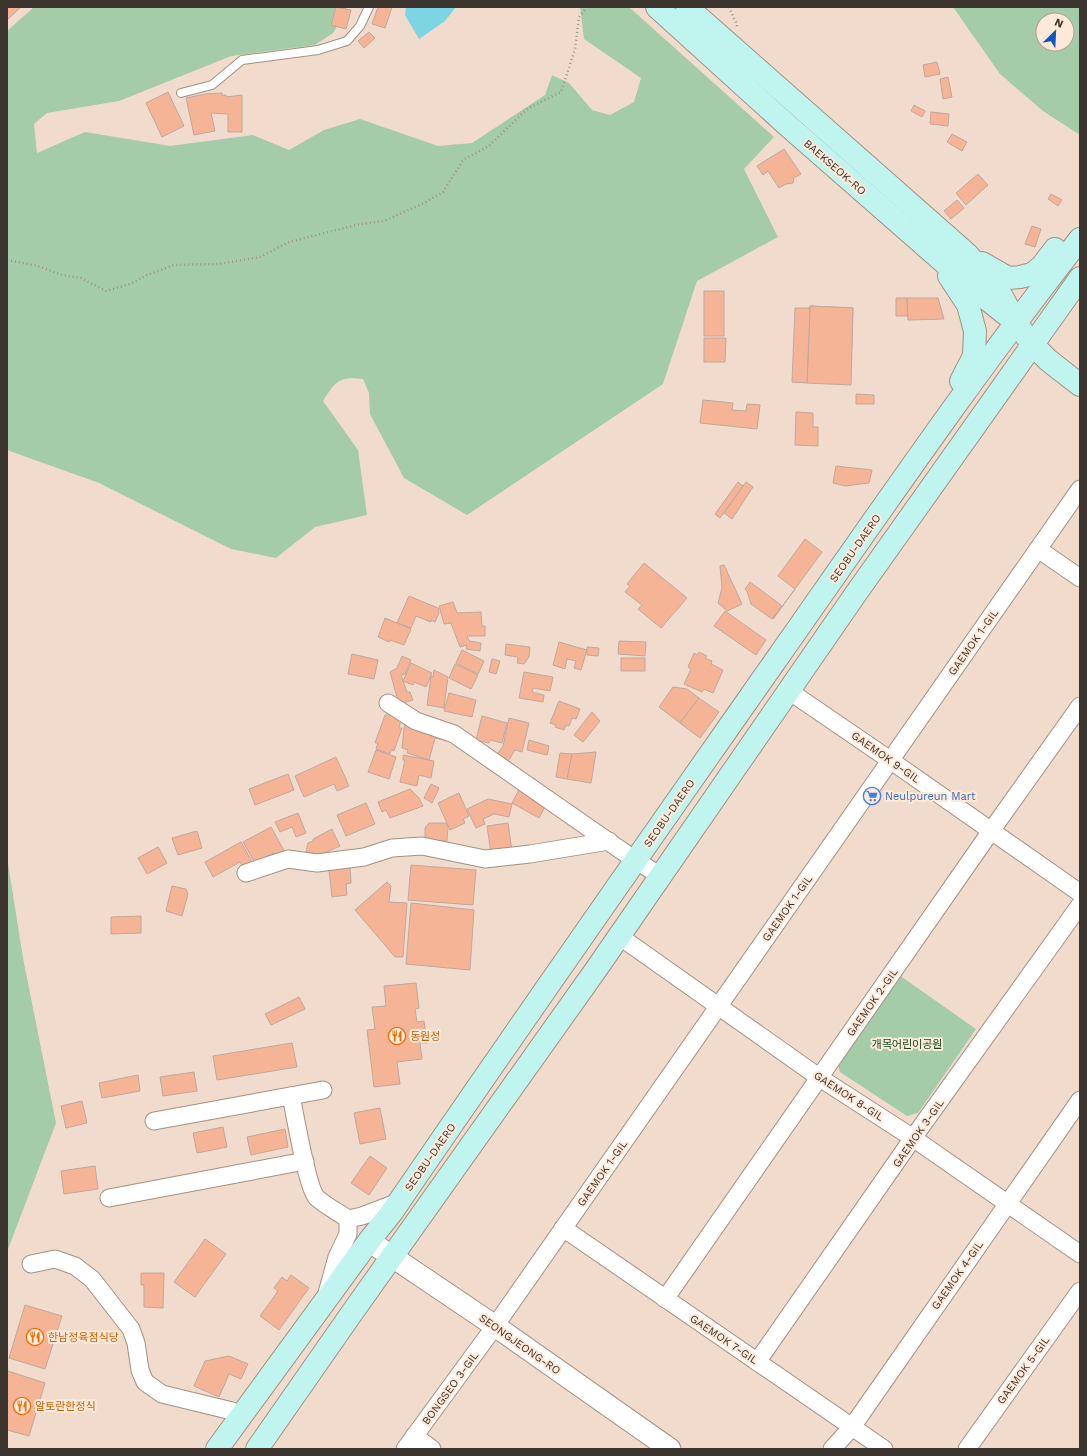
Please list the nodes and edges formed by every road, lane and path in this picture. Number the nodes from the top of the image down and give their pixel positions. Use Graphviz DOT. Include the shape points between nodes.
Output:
graph roads {
  1 [pos="369,7"];
  2 [pos="587,7"];
  3 [pos="657,7"];
  4 [pos="687,7"];
  5 [pos="729,7"];
  6 [pos="736,30"];
  7 [pos="181,93"];
  8 [pos="1080,232"];
  9 [pos="1080,239"];
  10 [pos="934,253"];
  11 [pos="967,254"];
  12 [pos="7,260"];
  13 [pos="1080,278"];
  14 [pos="1016,323"];
  15 [pos="1033,345"];
  16 [pos="1080,385"];
  17 [pos="949,414"];
  18 [pos="1080,489"];
  19 [pos="1038,549"];
  20 [pos="1080,578"];
  21 [pos="789,691"];
  22 [pos="388,703"];
  23 [pos="1080,706"];
  24 [pos="890,760"];
  25 [pos="991,831"];
  26 [pos="609,841"];
  27 [pos="636,860"];
  28 [pos="246,873"];
  29 [pos="660,876"];
  30 [pos="1080,893"];
  31 [pos="1080,905"];
  32 [pos="619,936"];
  33 [pos="718,1007"];
  34 [pos="820,1078"];
  35 [pos="324,1090"];
  36 [pos="291,1096"];
  37 [pos="1080,1100"];
  38 [pos="154,1121"];
  39 [pos="913,1138"];
  40 [pos="305,1161"];
  41 [pos="109,1198"];
  42 [pos="399,1202"];
  43 [pos="1007,1203"];
  44 [pos="348,1219"];
  45 [pos="563,1228"];
  46 [pos="369,1240"];
  47 [pos="1080,1254"];
  48 [pos="392,1256"];
  49 [pos="32,1264"];
  50 [pos="1080,1291"];
  51 [pos="665,1299"];
  52 [pos="325,1301"];
  53 [pos="494,1326"];
  54 [pos="757,1362"];
  55 [pos="240,1416"];
  56 [pos="852,1427"];
  57 [pos="409,1443"];
  58 [pos="217,1449"];
  59 [pos="258,1449"];
  60 [pos="432,1449"];
  61 [pos="670,1449"];
  62 [pos="832,1449"];
  63 [pos="884,1449"];
  64 [pos="967,1449"];
  1 -- 7 [label="lane" via="360,26 347,41 318,50 242,60 212,85"];
  2 -- 12 [label="path" via="579,17 575,49 561,92 527,109 489,146 463,160 443,192 384,221 360,224 289,242 260,257 219,264 174,265 130,284 106,291 81,278"];
  3 -- 10 [label="main road, BAEKSEOK-RO"];
  4 -- 11 [label="main road, BAEKSEOK-RO"];
  5 -- 6 [label="path" via="737,25"];
  8 -- 11 [label="main road" via="1059,243 1042,266 1032,274 1020,277 1008,278"];
  9 -- 14 [label="main road, SEOBU-DAERO"];
  10 -- 14 [label="main road, BAEKSEOK-RO"];
  10 -- 17 [label="main road" via="968,305 975,331 974,356 960,383"];
  11 -- 14 [label="main road, BAEKSEOK-RO" via="999,291"];
  13 -- 15 [label="main road"];
  14 -- 15 [label="main road, BAEKSEOK-RO"];
  14 -- 17 [label="main road, SEOBU-DAERO"];
  15 -- 16 [label="main road, BAEKSEOK-RO"];
  15 -- 21 [label="main road"];
  17 -- 27 [label="main road, SEOBU-DAERO"];
  18 -- 19 [label="street, GAEMOK 1-GIL"];
  19 -- 20 [label="street"];
  19 -- 24 [label="street, GAEMOK 1-GIL"];
  21 -- 24 [label="street, GAEMOK 9-GIL"];
  21 -- 29 [label="main road"];
  22 -- 26 [label="street" via="416,720 454,734"];
  23 -- 25 [label="street, GAEMOK 2-GIL"];
  24 -- 25 [label="street, GAEMOK 9-GIL"];
  24 -- 33 [label="street, GAEMOK 1-GIL"];
  25 -- 30 [label="street, GAEMOK 9-GIL"];
  25 -- 34 [label="street, GAEMOK 2-GIL"];
  26 -- 27 [label="street"];
  26 -- 28 [label="street" via="486,859 422,846 392,848 364,857 318,862 288,859"];
  27 -- 29 [label="street"];
  27 -- 42 [label="main road, SEOBU-DAERO"];
  29 -- 32 [label="main road"];
  31 -- 39 [label="street, GAEMOK 3-GIL"];
  32 -- 33 [label="street, GAEMOK 8-GIL"];
  32 -- 48 [label="main road"];
  33 -- 34 [label="street, GAEMOK 8-GIL"];
  33 -- 45 [label="street, GAEMOK 1-GIL"];
  34 -- 39 [label="street, GAEMOK 8-GIL"];
  34 -- 51 [label="street, GAEMOK 2-GIL"];
  35 -- 36 [label="street"];
  36 -- 38 [label="street"];
  36 -- 40 [label="street"];
  37 -- 43 [label="street, GAEMOK 4-GIL"];
  39 -- 43 [label="street, GAEMOK 8-GIL"];
  39 -- 54 [label="street, GAEMOK 3-GIL"];
  40 -- 41 [label="street"];
  40 -- 44 [label="street" via="317,1197"];
  42 -- 44 [label="street"];
  42 -- 46 [label="main road, SEOBU-DAERO"];
  43 -- 47 [label="street, GAEMOK 8-GIL"];
  43 -- 56 [label="street, GAEMOK 4-GIL"];
  44 -- 52 [label="street" via="348,1234 337,1257"];
  45 -- 51 [label="street, GAEMOK 7-GIL"];
  45 -- 53 [label="street, GAEMOK 1-GIL"];
  46 -- 48 [label="street, SEONGJEONG-RO"];
  46 -- 52 [label="main road, SEOBU-DAERO"];
  48 -- 53 [label="street, SEONGJEONG-RO"];
  48 -- 59 [label="main road"];
  49 -- 55 [label="street" via="54,1259 75,1266 92,1279 131,1329 145,1382 162,1394 232,1411"];
  50 -- 64 [label="street, GAEMOK 5-GIL"];
  51 -- 54 [label="street, GAEMOK 7-GIL"];
  52 -- 55 [label="main road, SEOBU-DAERO"];
  53 -- 57 [label="street, BONGSEO 3-GIL"];
  53 -- 61 [label="street, SEONGJEONG-RO"];
  54 -- 56 [label="street, GAEMOK 7-GIL"];
  55 -- 58 [label="main road, SEOBU-DAERO"];
  56 -- 62 [label="street, GAEMOK 4-GIL"];
  56 -- 63 [label="street, GAEMOK 7-GIL"];
  57 -- 60 [label="street"];
}
